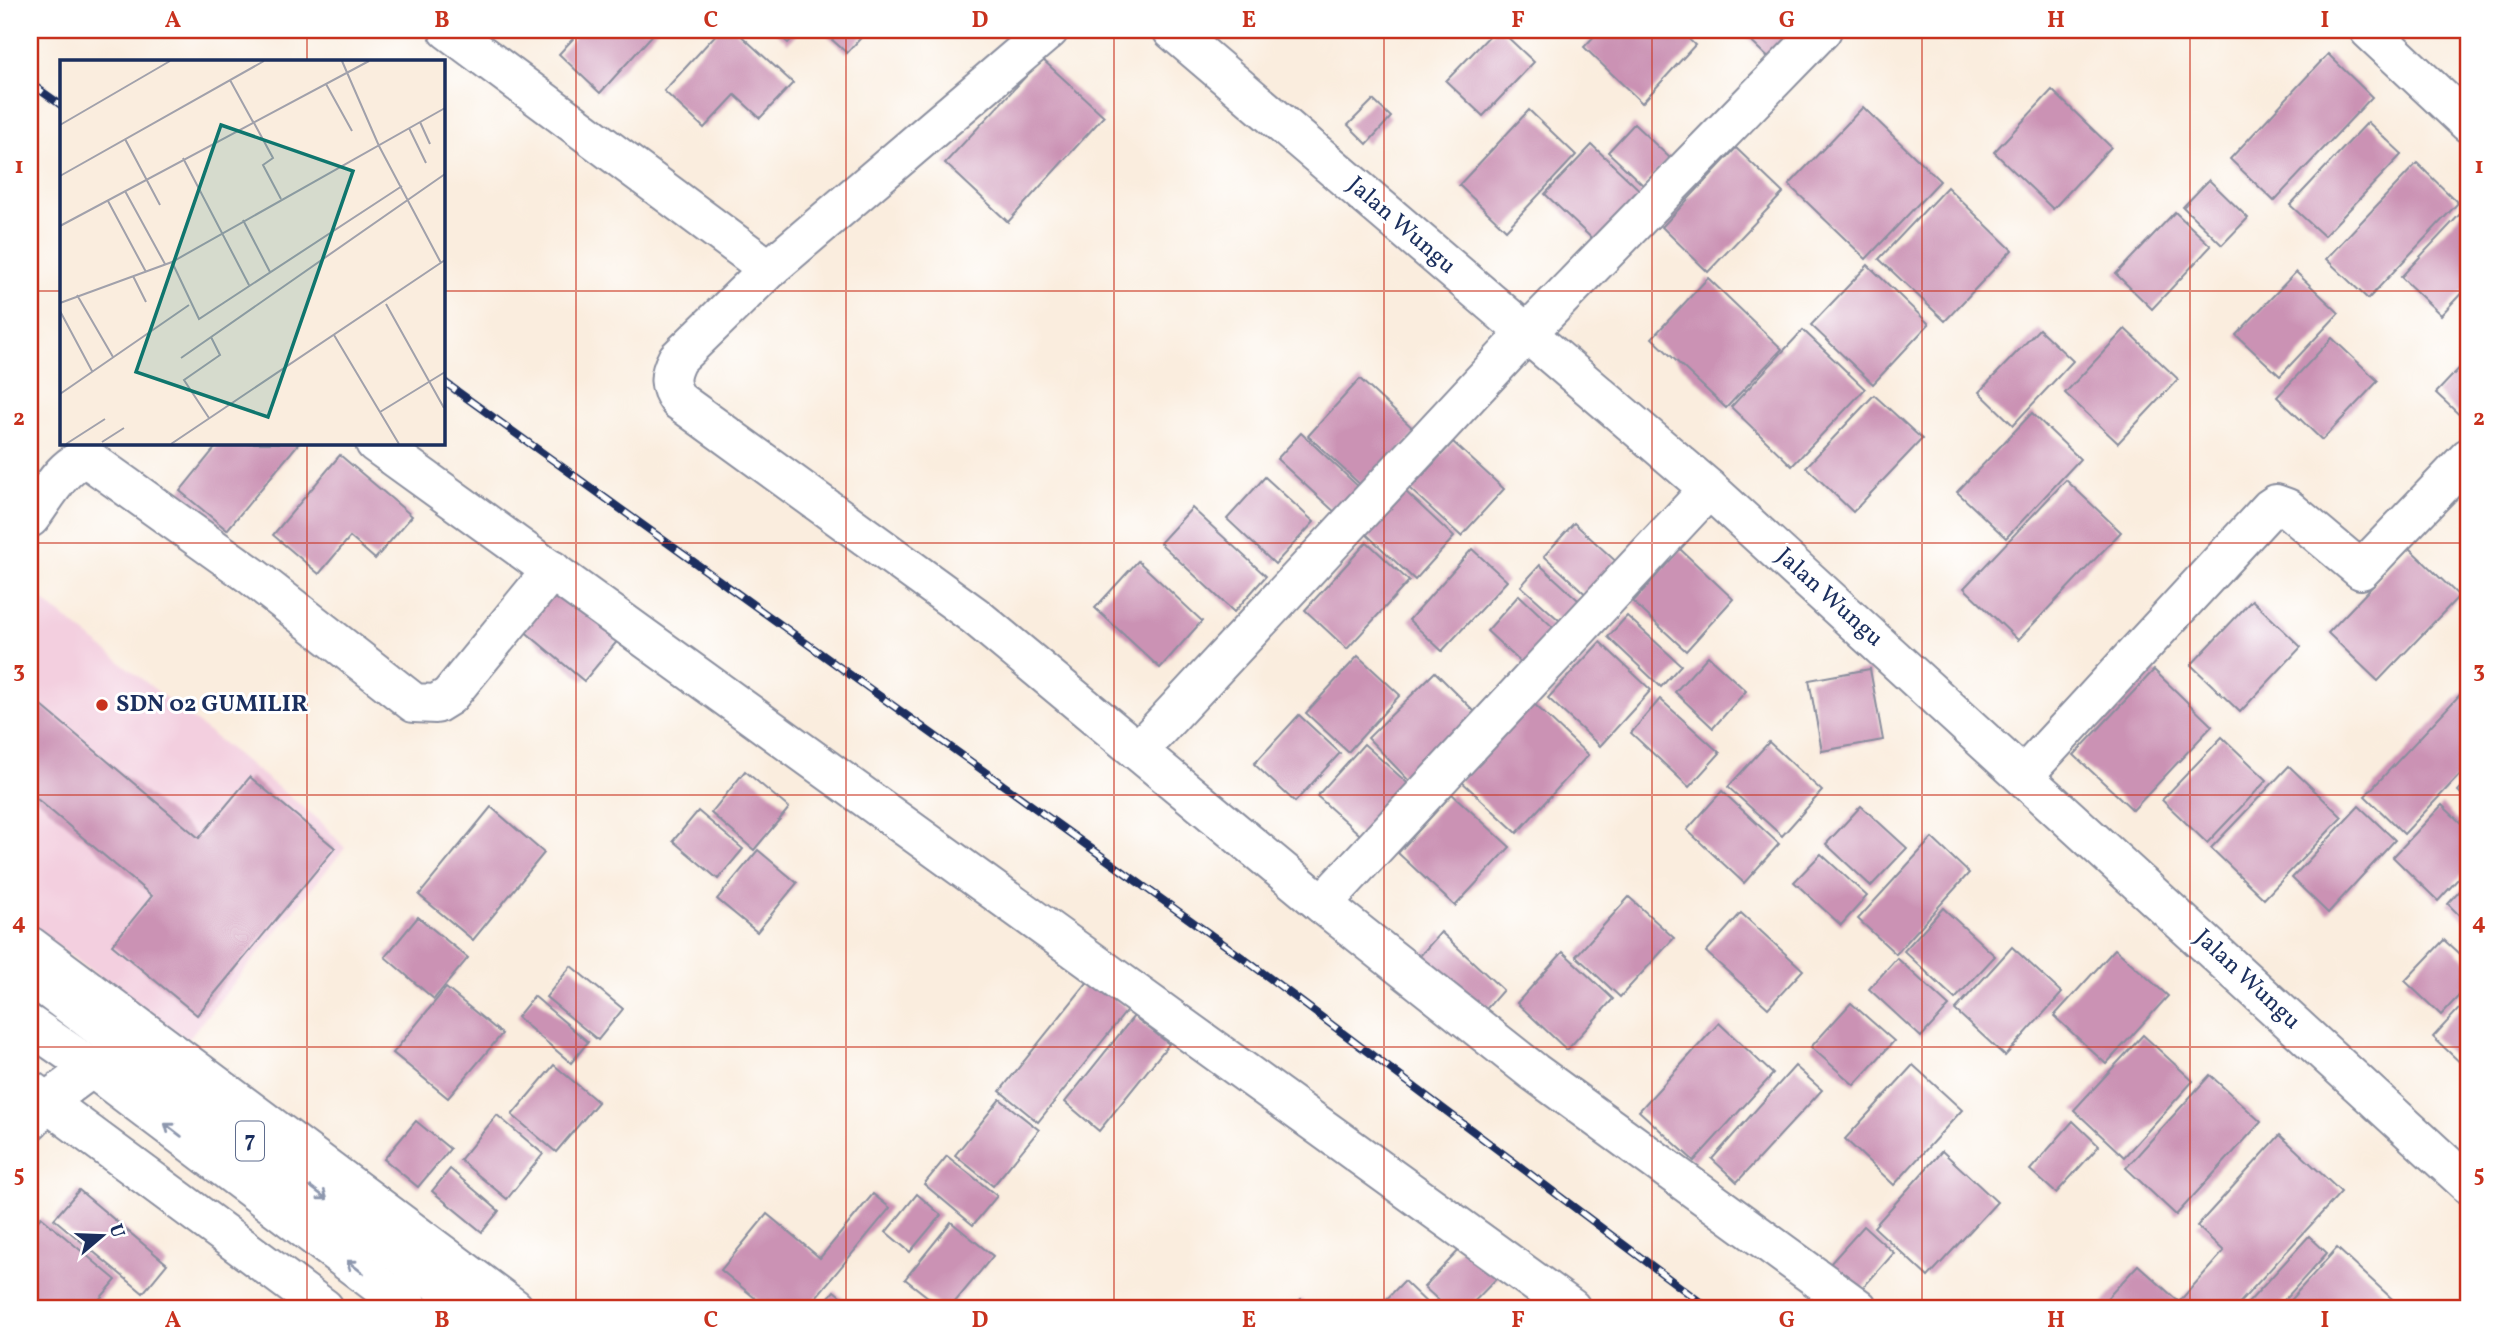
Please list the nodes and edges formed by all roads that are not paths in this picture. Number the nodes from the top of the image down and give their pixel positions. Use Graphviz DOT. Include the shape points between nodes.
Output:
graph roads {
  1 [pos="448,30"];
  2 [pos="1049,30"];
  3 [pos="1172,30"];
  4 [pos="1822,30"];
  5 [pos="2369,30"];
  6 [pos="2468,123"];
  7 [pos="769,269"];
  8 [pos="1527,333"];
  9 [pos="376,444"];
  10 [pos="2468,458"];
  11 [pos="1709,489"];
  12 [pos="30,519"];
  13 [pos="552,570"];
  14 [pos="1138,751"];
  15 [pos="2024,775"];
  16 [pos="1322,904"];
  17 [pos="30,946"];
  18 [pos="30,975"];
  19 [pos="30,1025"];
  20 [pos="92,1068"];
  21 [pos="35,1104"];
  22 [pos="2468,1184"];
  23 [pos="324,1308"];
  24 [pos="409,1308"];
  25 [pos="471,1308"];
  26 [pos="514,1308"];
  27 [pos="1571,1308"];
  28 [pos="1857,1308"];
  1 -- 7 [label="main road"];
  2 -- 7 [label="main road"];
  3 -- 8 [label="main road, Jalan Wungu"];
  4 -- 8 [label="main road"];
  5 -- 6 [label="main road"];
  7 -- 14 [label="main road" via="677,359 670,374 671,390 679,401 975,616"];
  8 -- 11 [label="main road, Jalan Wungu"];
  8 -- 14 [label="main road"];
  9 -- 13 [label="main road"];
  10 -- 15 [label="main road" via="2361,570 2287,508 2276,504 2270,508"];
  11 -- 15 [label="main road, Jalan Wungu"];
  11 -- 16 [label="main road"];
  12 -- 13 [label="main road" via="71,466 88,459 252,576 414,703 426,705 449,696"];
  13 -- 27 [label="main road"];
  14 -- 16 [label="main road"];
  15 -- 22 [label="main road, Jalan Wungu"];
  16 -- 28 [label="main road" via="1534,1072"];
  17 -- 26 [label="main road"];
  18 -- 25 [label="main road, 7, one-way"];
  19 -- 20 [label="main road, 7"];
  20 -- 21 [label="main road"];
  24 -- 20 [label="main road, 7, one-way"];
  21 -- 23 [label="main road"];
}
